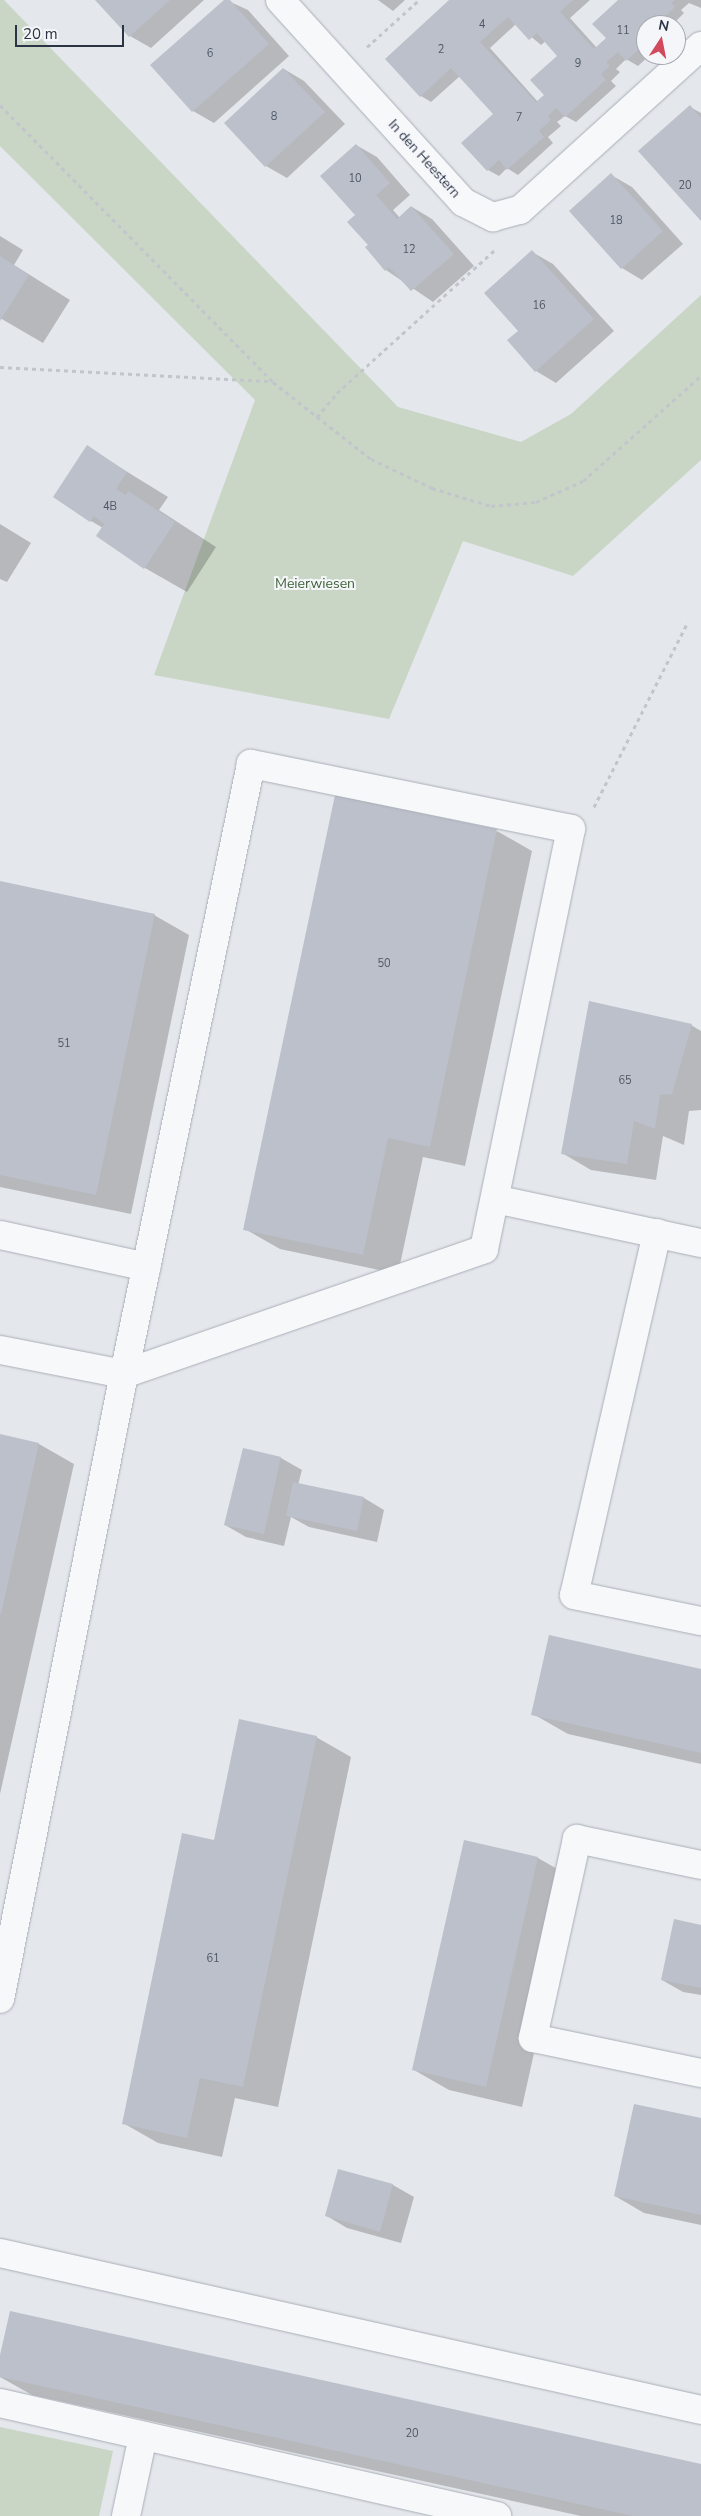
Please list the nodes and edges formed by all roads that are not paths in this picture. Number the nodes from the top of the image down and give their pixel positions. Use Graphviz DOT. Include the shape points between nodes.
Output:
graph roads {
  1 [pos="280,0"];
  2 [pos="701,46"];
  3 [pos="495,1199"];
  4 [pos="657,1233"];
  5 [pos="0,1235"];
  6 [pos="701,1243"];
  7 [pos="147,1267"];
  8 [pos="0,1350"];
  9 [pos="124,1374"];
  10 [pos="701,1621"];
  11 [pos="701,1865"];
  12 [pos="4,1955"];
  13 [pos="0,1999"];
  14 [pos="701,2073"];
  15 [pos="0,2253"];
  16 [pos="0,2403"];
  17 [pos="701,2410"];
  18 [pos="143,2436"];
  19 [pos="126,2516"];
  20 [pos="497,2516"];
  1 -- 2 [label="street, In den Heestern" via="463,202 493,217 520,210"];
  3 -- 4 [label="street"];
  3 -- 7 [label="street" via="571,829 251,764"];
  3 -- 9 [label="street" via="484,1249"];
  4 -- 6 [label="street"];
  4 -- 10 [label="street" via="574,1595"];
  5 -- 7 [label="street"];
  7 -- 9 [label="street"];
  8 -- 9 [label="street"];
  9 -- 12 [label="street"];
  11 -- 14 [label="street" via="577,1839 533,2038"];
  12 -- 13 [label="street"];
  15 -- 17 [label="street"];
  16 -- 18 [label="street"];
  18 -- 19 [label="street"];
  18 -- 20 [label="street"];
}
